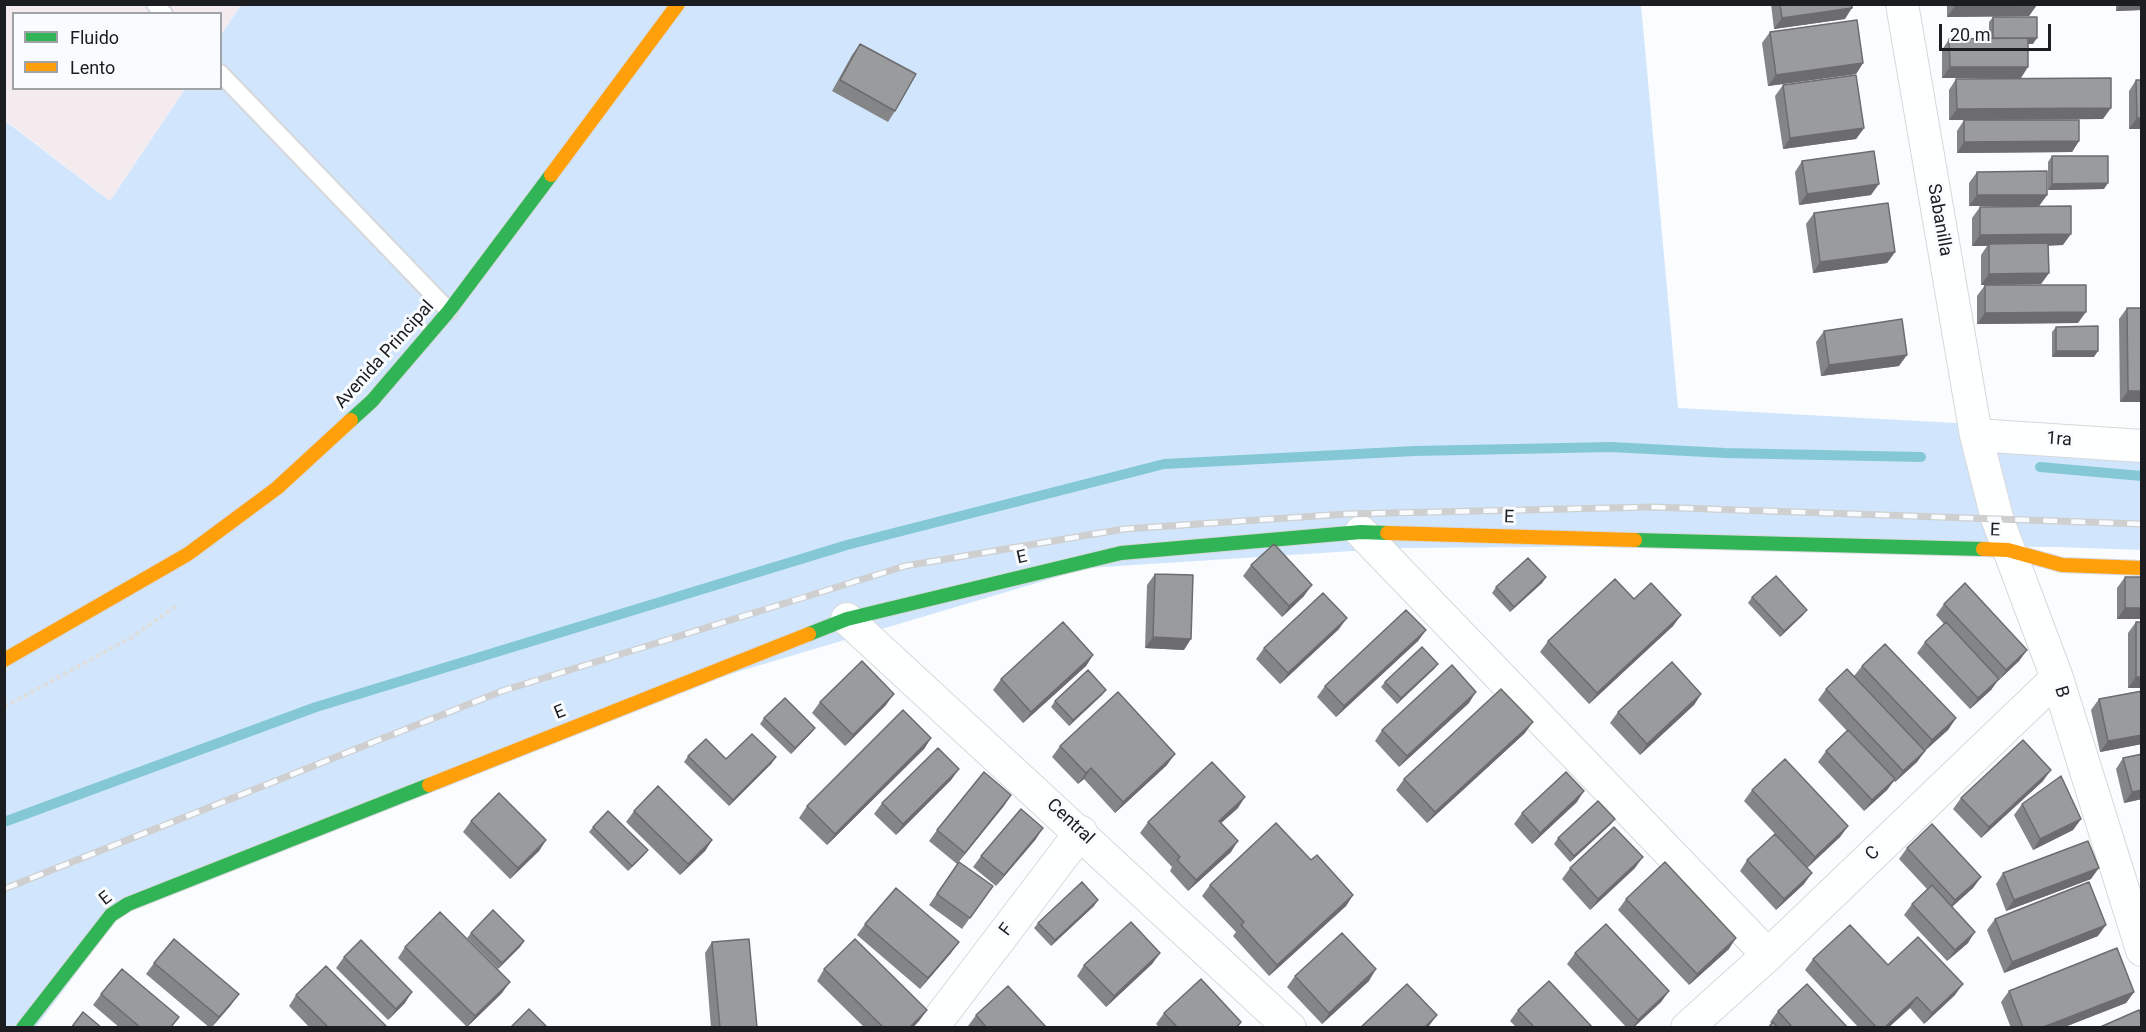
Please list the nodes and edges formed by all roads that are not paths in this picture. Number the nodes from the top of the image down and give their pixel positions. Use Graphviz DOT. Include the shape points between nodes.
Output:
graph roads {
  1 [pos="678,4"];
  2 [pos="1902,4"];
  3 [pos="222,75"];
  4 [pos="449,310"];
  5 [pos="1976,435"];
  6 [pos="2142,446"];
  7 [pos="1361,532"];
  8 [pos="2008,550"];
  9 [pos="2142,568"];
  10 [pos="847,619"];
  11 [pos="4,660"];
  12 [pos="2056,678"];
  13 [pos="1082,832"];
  14 [pos="2142,950"];
  15 [pos="1768,955"];
  16 [pos="23,1028"];
  17 [pos="932,1028"];
  18 [pos="1290,1028"];
  19 [pos="1687,1028"];
  1 -- 4 [label="street, Avenida Principal"];
  2 -- 5 [label="street, Sabanilla"];
  3 -- 4 [label="lane"];
  4 -- 11 [label="street, Avenida Principal" via="372,401 277,488 188,554"];
  5 -- 6 [label="street, 1ra"];
  5 -- 8 [label="street, B"];
  7 -- 8 [label="street, E"];
  7 -- 10 [label="street, E" via="1121,554"];
  7 -- 15 [label="street"];
  8 -- 9 [label="street, E" via="2062,565"];
  8 -- 12 [label="street, B"];
  10 -- 13 [label="street, Central"];
  10 -- 16 [label="street, E" via="128,904 111,915"];
  12 -- 14 [label="street, B"];
  12 -- 15 [label="street, C"];
  13 -- 17 [label="street, F"];
  13 -- 18 [label="street, Central"];
  15 -- 19 [label="street, C"];
}
